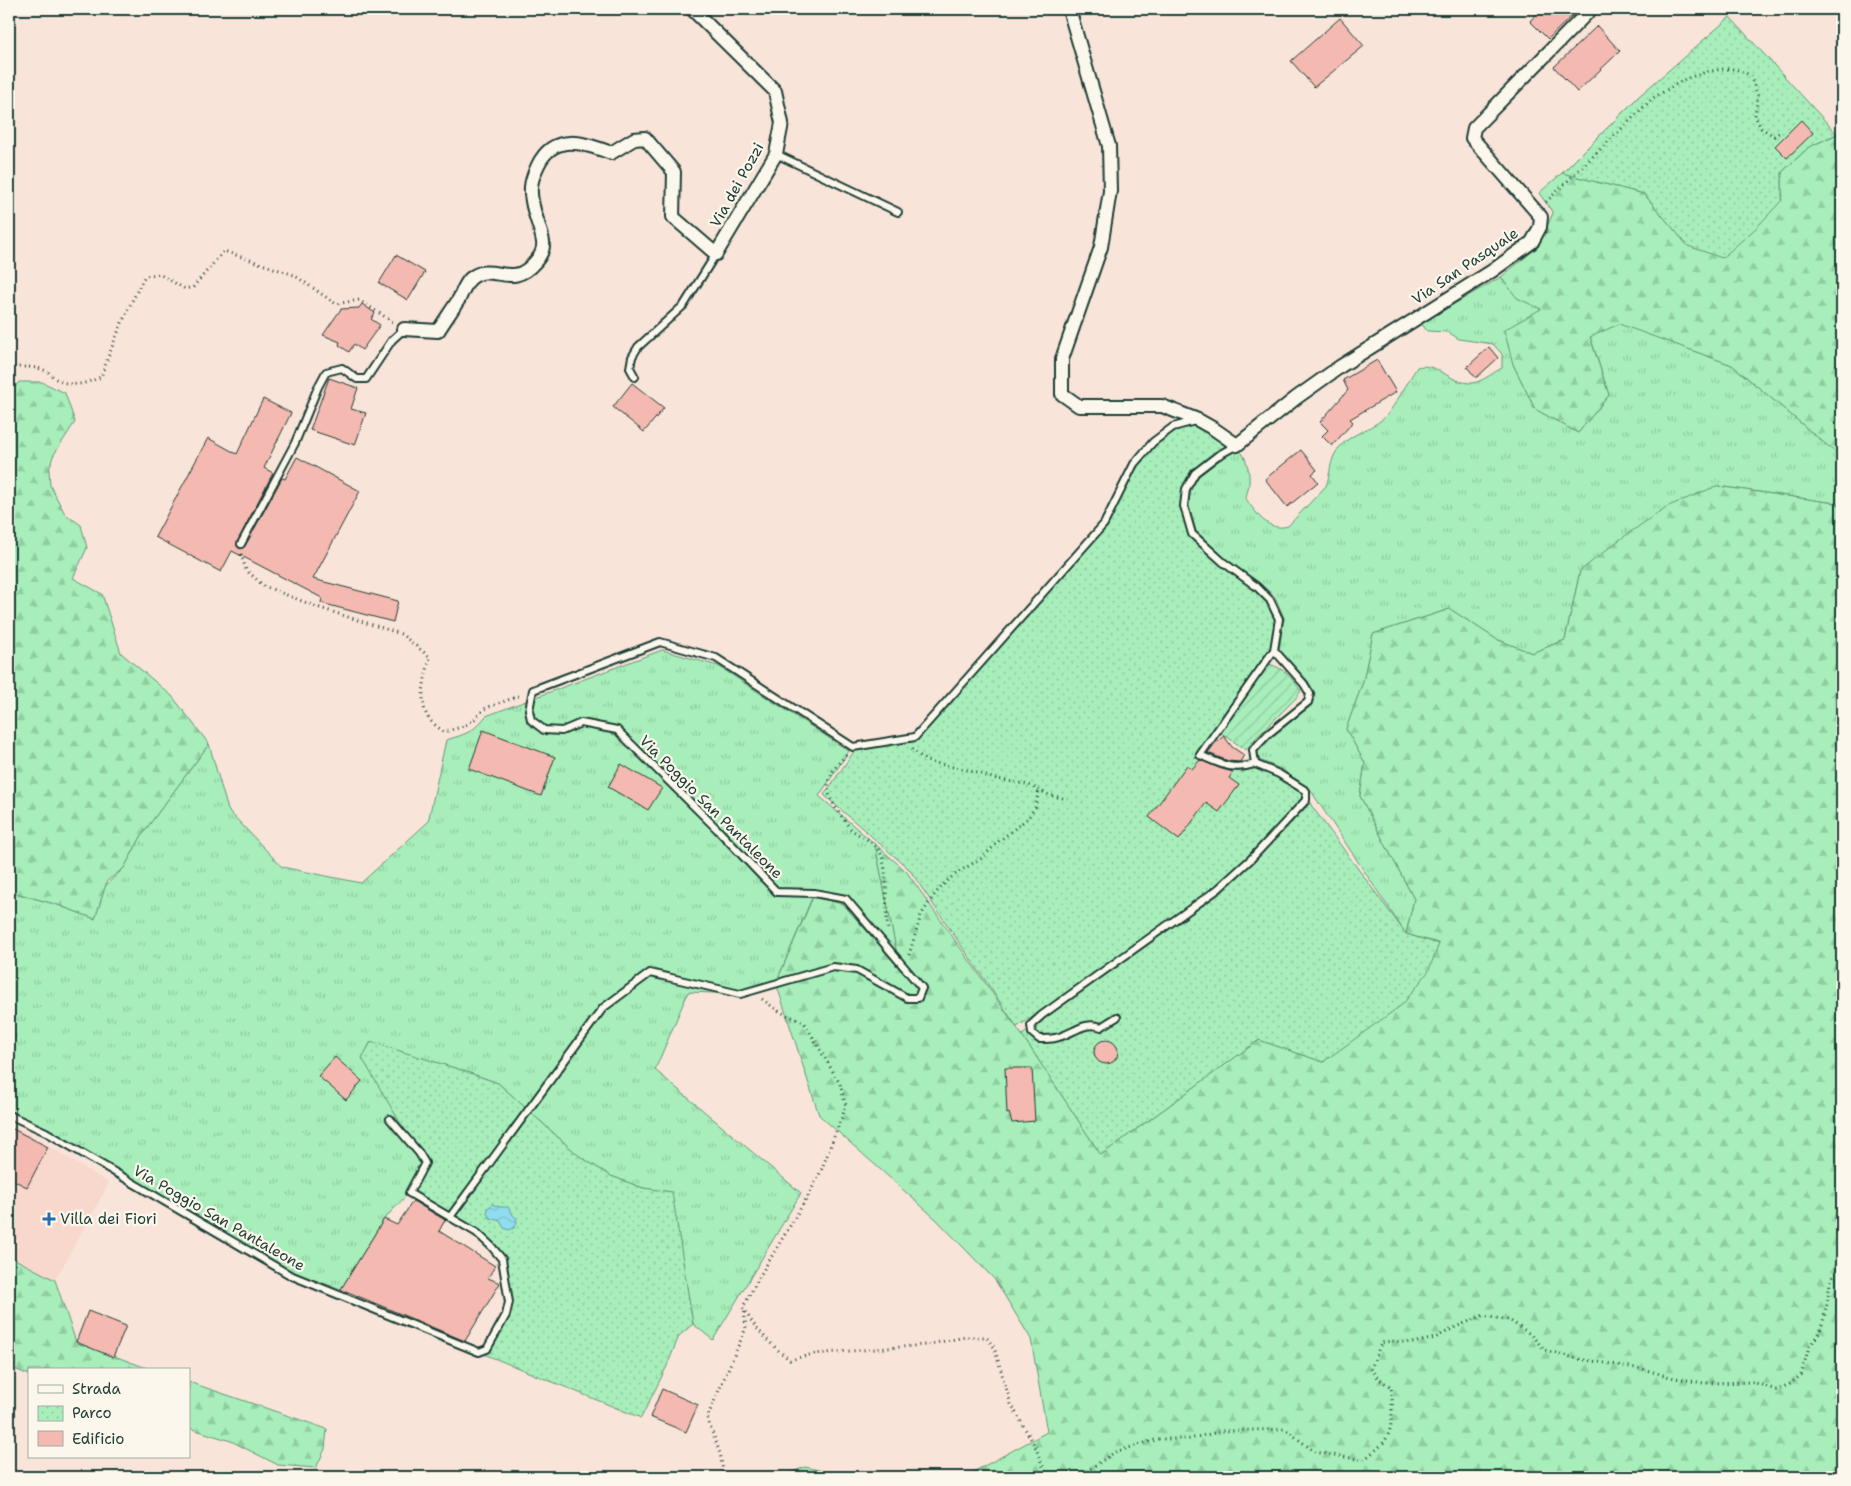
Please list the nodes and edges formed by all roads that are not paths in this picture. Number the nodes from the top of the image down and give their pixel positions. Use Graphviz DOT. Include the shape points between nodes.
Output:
graph roads {
  1 [pos="692,9"];
  2 [pos="1069,9"];
  3 [pos="1592,9"];
  4 [pos="776,154"];
  5 [pos="898,212"];
  6 [pos="716,254"];
  7 [pos="404,329"];
  8 [pos="635,377"];
  9 [pos="1198,420"];
  10 [pos="1237,445"];
  11 [pos="241,544"];
  12 [pos="1274,650"];
  13 [pos="1254,764"];
  14 [pos="1117,1017"];
  15 [pos="9,1115"];
  16 [pos="390,1119"];
  17 [pos="450,1217"];
  1 -- 4 [label="street, Via dei Pozzi" via="775,91 782,122"];
  2 -- 9 [label="street" via="1109,146 1110,191 1101,247 1062,359 1062,394 1079,406 1162,406"];
  3 -- 10 [label="street, Via San Pasquale" via="1474,128 1472,138 1541,217 1532,242 1492,272 1341,366"];
  4 -- 5 [label="lane"];
  4 -- 6 [label="street, Via dei Pozzi"];
  6 -- 7 [label="street" via="673,218 674,172 645,138 634,138 611,153 571,142 554,146 543,155 531,178 531,199 544,243 537,260 524,273 509,276 484,272 469,280 438,331"];
  6 -- 8 [label="lane, Via dei Pozzi" via="684,305 638,347 630,368"];
  7 -- 11 [label="lane" via="392,340 366,379 357,379 342,368 326,372 295,443"];
  9 -- 10 [label="street"];
  9 -- 17 [label="lane, Via Poggio San Pantaleone" via="1174,428 1153,442 1134,464 1104,524 916,737 853,747 716,658 660,642 533,690 528,710 531,720 544,730 562,731 581,723 617,730 777,892 814,893 846,899 922,988 918,998 907,998 857,970 833,967 740,994 650,973 603,1008"];
  10 -- 12 [label="lane, Via San Pasquale" via="1195,473 1186,489 1184,506 1192,534 1270,600 1279,619"];
  12 -- 13 [label="lane" via="1310,694 1308,702 1268,734 1254,750"];
  12 -- 13 [label="lane, Via San Pasquale" via="1200,755 1228,766 1241,768"];
  13 -- 14 [label="lane" via="1279,774 1306,791 1306,800 1218,889 1031,1025 1032,1032 1039,1039 1056,1038 1085,1026 1094,1024 1101,1027"];
  15 -- 17 [label="lane, Via Poggio San Pantaleone" via="46,1132 290,1275 479,1352 488,1349 506,1315 509,1302 502,1260 477,1233"];
  16 -- 17 [label="lane" via="424,1163 409,1193"];
}
